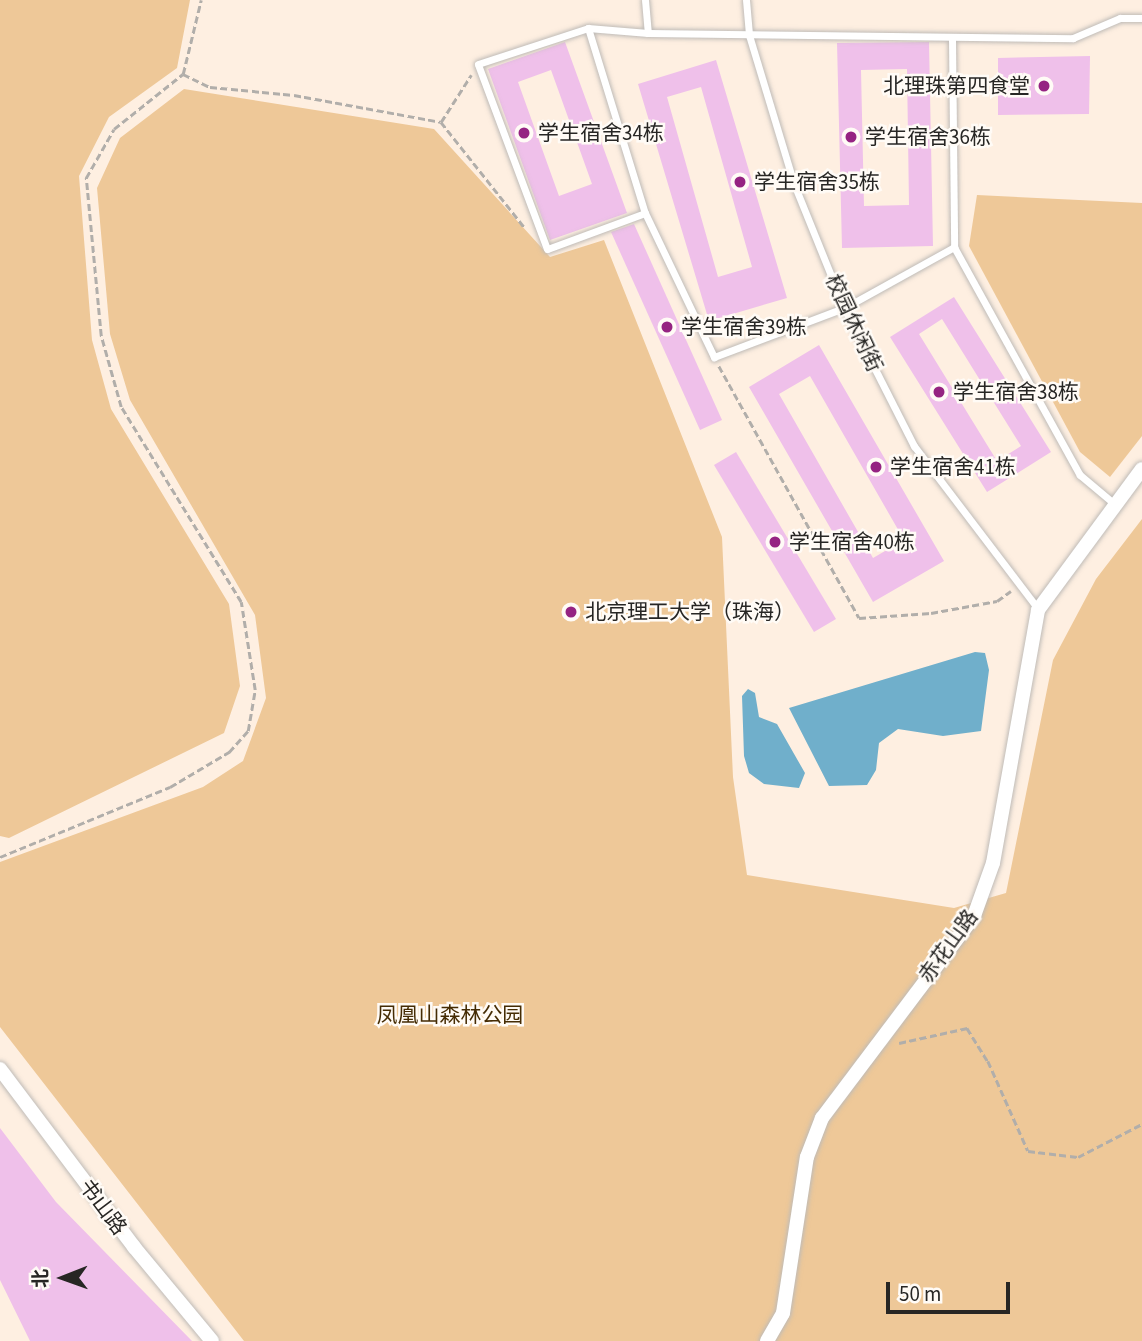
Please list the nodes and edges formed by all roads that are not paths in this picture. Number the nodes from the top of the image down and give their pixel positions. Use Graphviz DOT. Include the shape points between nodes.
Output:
graph roads {
  1 [pos="645,0"];
  2 [pos="746,0"];
  3 [pos="1142,18"];
  4 [pos="588,28"];
  5 [pos="648,33"];
  6 [pos="749,35"];
  7 [pos="952,39"];
  8 [pos="645,214"];
  9 [pos="954,247"];
  10 [pos="844,308"];
  11 [pos="1142,469"];
  12 [pos="1118,506"];
  13 [pos="1038,610"];
  14 [pos="0,1069"];
  15 [pos="212,1341"];
  16 [pos="767,1341"];
  1 -- 5 [label="lane"];
  2 -- 6 [label="lane, 校园休闲街"];
  3 -- 7 [label="lane" via="1120,18 1073,38"];
  4 -- 5 [label="lane"];
  4 -- 8 [label="lane"];
  4 -- 8 [label="lane" via="478,64 547,249"];
  5 -- 6 [label="lane"];
  6 -- 7 [label="lane"];
  6 -- 10 [label="lane, 校园休闲街" via="794,184"];
  7 -- 9 [label="lane"];
  8 -- 10 [label="lane" via="714,357"];
  9 -- 10 [label="lane"];
  9 -- 12 [label="lane" via="1080,475"];
  10 -- 13 [label="lane, 校园休闲街" via="914,446"];
  11 -- 12 [label="street, 赤花山路"];
  12 -- 13 [label="street, 赤花山路"];
  13 -- 16 [label="street, 赤花山路" via="993,863 974,916 822,1118 807,1157 783,1313"];
  14 -- 15 [label="street, 书山路" via="134,1247"];
}
